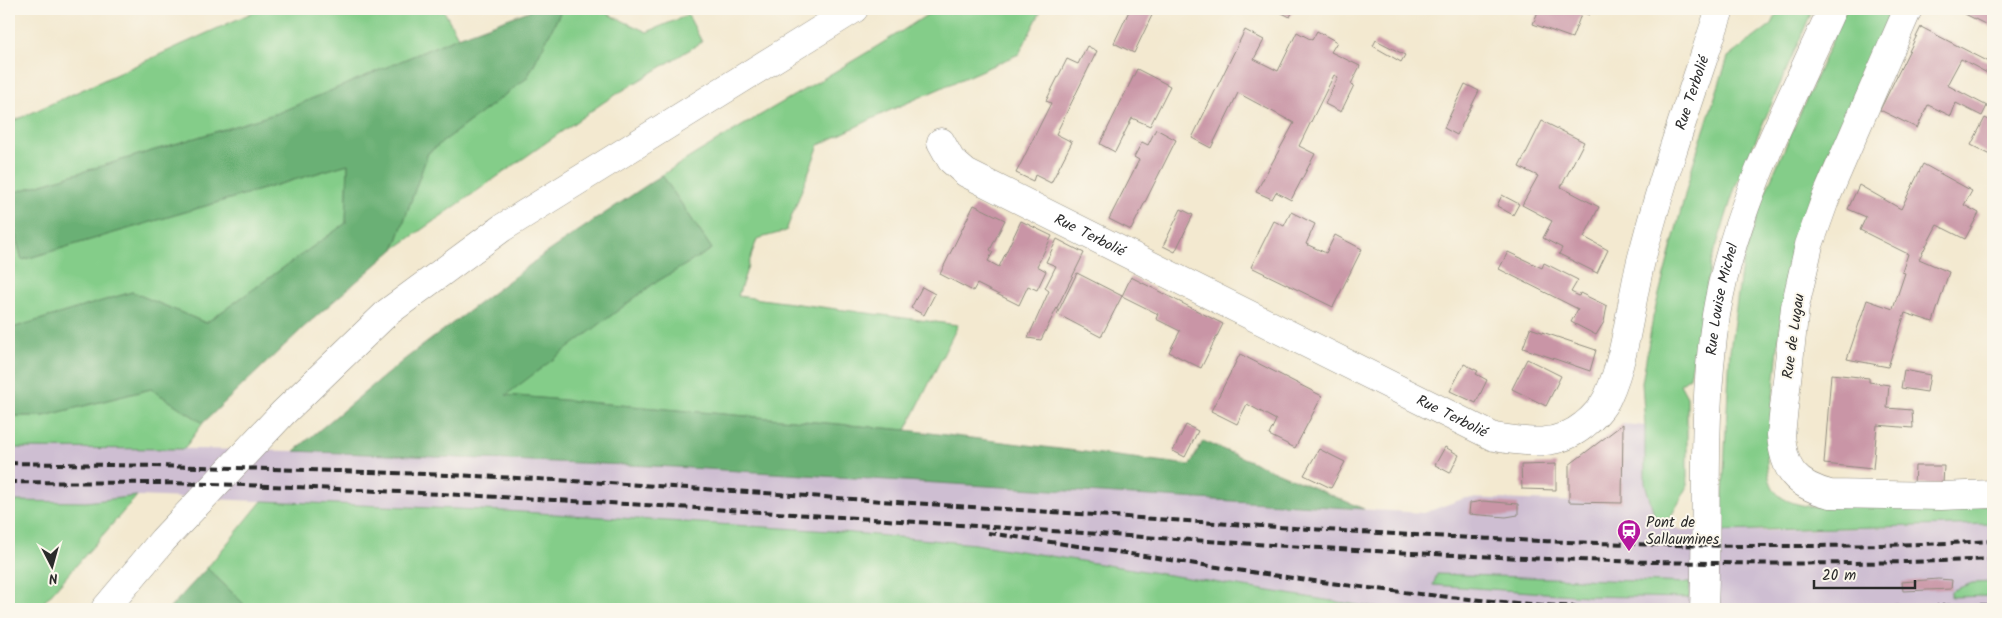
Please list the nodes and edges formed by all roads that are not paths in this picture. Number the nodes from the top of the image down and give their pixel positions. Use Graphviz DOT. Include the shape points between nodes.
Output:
graph roads {
  1 [pos="854,9"];
  2 [pos="1720,9"];
  3 [pos="1832,9"];
  4 [pos="1908,9"];
  5 [pos="940,142"];
  6 [pos="1993,494"];
  7 [pos="104,609"];
  8 [pos="1704,609"];
  1 -- 7 [label="street" via="502,228 388,312 283,413 163,540"];
  2 -- 5 [label="street, Rue Terbolié" via="1675,141 1642,254 1619,362 1607,398 1586,424 1568,437 1536,443 1494,438 966,173 951,160"];
  3 -- 8 [label="street, Rue Louise Michel" via="1757,175 1729,258 1717,314 1709,375"];
  4 -- 6 [label="street, Rue de Lugau" via="1825,200 1809,246 1795,307 1781,435 1783,455 1798,480 1814,490 1830,494"];
}
